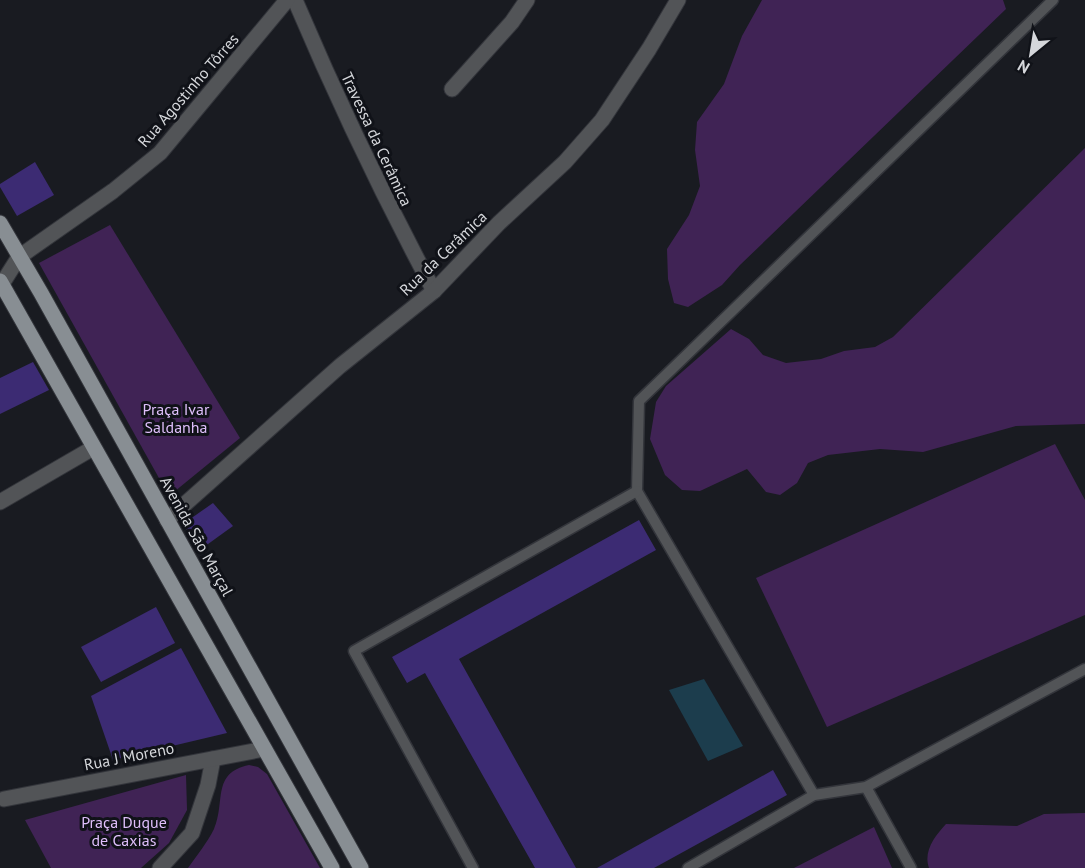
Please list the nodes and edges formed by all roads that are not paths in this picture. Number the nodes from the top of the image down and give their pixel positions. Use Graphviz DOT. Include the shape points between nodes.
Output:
graph roads {
  1 [pos="287,0"];
  2 [pos="295,0"];
  3 [pos="527,0"];
  4 [pos="678,0"];
  5 [pos="1053,0"];
  6 [pos="452,89"];
  7 [pos="0,223"];
  8 [pos="19,256"];
  9 [pos="1,285"];
  10 [pos="434,291"];
  11 [pos="93,448"];
  12 [pos="637,490"];
  13 [pos="0,502"];
  14 [pos="167,520"];
  15 [pos="1085,669"];
  16 [pos="264,749"];
  17 [pos="213,759"];
  18 [pos="866,787"];
  19 [pos="814,795"];
  20 [pos="1,797"];
  21 [pos="160,868"];
  22 [pos="332,868"];
  23 [pos="361,868"];
  24 [pos="473,868"];
  25 [pos="688,868"];
  26 [pos="911,868"];
  1 -- 8 [label="street, Rua Agostinho Tôrres" via="160,153"];
  2 -- 10 [label="street, Travessa da Cerâmica" via="340,105"];
  3 -- 6 [label="street"];
  4 -- 10 [label="street, Rua da Cerâmica" via="602,120 565,162"];
  5 -- 12 [label="lane" via="639,401"];
  7 -- 8 [label="main road, Avenida São Marçal"];
  8 -- 9 [label="street"];
  8 -- 14 [label="main road, Avenida São Marçal"];
  9 -- 11 [label="main road"];
  10 -- 14 [label="street, Rua da Cerâmica" via="340,366"];
  11 -- 13 [label="street"];
  11 -- 16 [label="main road"];
  12 -- 19 [label="lane"];
  12 -- 24 [label="lane" via="354,651"];
  14 -- 23 [label="main road, Avenida São Marçal"];
  15 -- 18 [label="lane"];
  16 -- 17 [label="street, Rua J Moreno"];
  16 -- 22 [label="main road"];
  17 -- 20 [label="street, Rua J Moreno"];
  17 -- 21 [label="street" via="192,833"];
  18 -- 19 [label="lane"];
  18 -- 26 [label="lane"];
  19 -- 25 [label="lane"];
}
